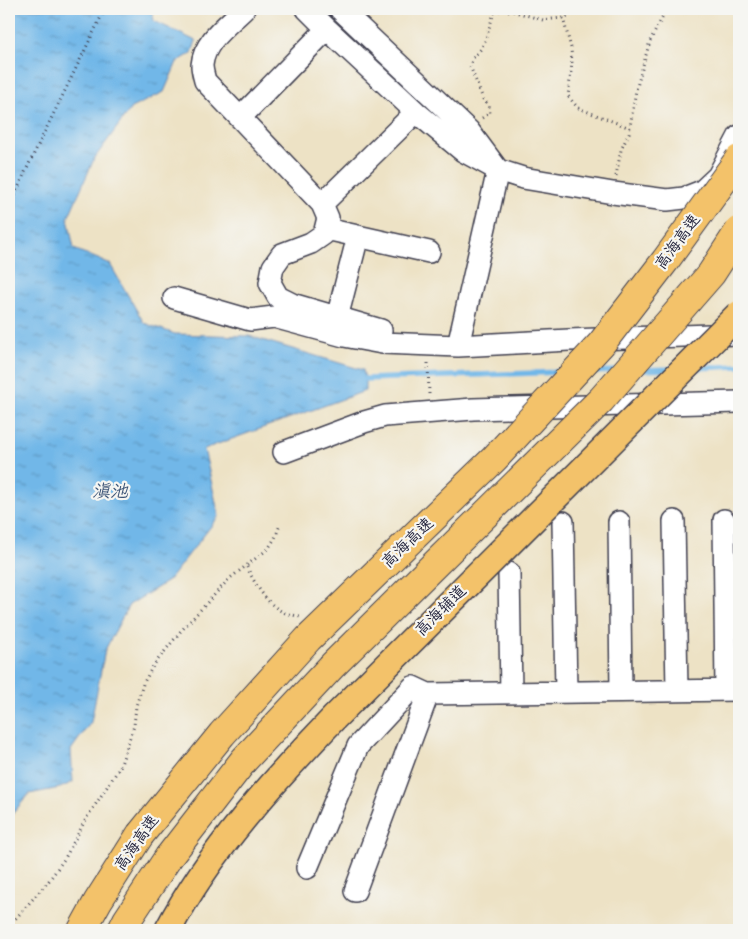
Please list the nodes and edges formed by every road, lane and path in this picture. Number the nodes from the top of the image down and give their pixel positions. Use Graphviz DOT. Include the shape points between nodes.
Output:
graph roads {
  1 [pos="105,9"];
  2 [pos="244,9"];
  3 [pos="307,9"];
  4 [pos="340,9"];
  5 [pos="584,9"];
  6 [pos="667,9"];
  7 [pos="563,18"];
  8 [pos="327,29"];
  9 [pos="416,112"];
  10 [pos="240,118"];
  11 [pos="630,128"];
  12 [pos="470,131"];
  13 [pos="739,136"];
  14 [pos="739,159"];
  15 [pos="498,170"];
  16 [pos="613,194"];
  17 [pos="322,204"];
  18 [pos="9,209"];
  19 [pos="326,228"];
  20 [pos="739,231"];
  21 [pos="358,236"];
  22 [pos="428,252"];
  23 [pos="174,298"];
  24 [pos="739,314"];
  25 [pos="337,318"];
  26 [pos="381,330"];
  27 [pos="739,334"];
  28 [pos="428,345"];
  29 [pos="458,346"];
  30 [pos="739,402"];
  31 [pos="430,412"];
  32 [pos="284,452"];
  33 [pos="724,520"];
  34 [pos="674,521"];
  35 [pos="563,522"];
  36 [pos="618,522"];
  37 [pos="280,525"];
  38 [pos="509,573"];
  39 [pos="733,690"];
  40 [pos="677,691"];
  41 [pos="566,692"];
  42 [pos="621,692"];
  43 [pos="510,693"];
  44 [pos="428,694"];
  45 [pos="307,868"];
  46 [pos="355,891"];
  47 [pos="9,926"];
  48 [pos="82,930"];
  49 [pos="122,930"];
  50 [pos="168,930"];
  1 -- 18 [label="path"];
  2 -- 10 [label="street" via="213,39 205,52 202,68 205,81"];
  3 -- 8 [label="street"];
  4 -- 12 [label="street"];
  5 -- 7 [label="path"];
  6 -- 11 [label="path" via="650,42 636,90"];
  7 -- 11 [label="path" via="572,63 568,96 578,108"];
  7 -- 12 [label="path" via="543,20 501,10 494,13 485,41 470,66 490,113"];
  8 -- 9 [label="street"];
  8 -- 10 [label="street"];
  9 -- 15 [label="street" via="463,151"];
  9 -- 17 [label="street"];
  10 -- 17 [label="street"];
  11 -- 16 [label="path" via="621,150"];
  12 -- 15 [label="street"];
  13 -- 16 [label="street" via="718,176 702,191 667,200"];
  14 -- 48 [label="highway, 高海高速, bridge" via="601,344 494,459 308,639 222,734 140,834"];
  15 -- 16 [label="street" via="523,178"];
  15 -- 29 [label="street"];
  17 -- 19 [label="street" via="328,218"];
  19 -- 21 [label="street"];
  19 -- 25 [label="street" via="324,234 311,243 282,254 272,267 270,283 278,297"];
  20 -- 49 [label="highway, 高海高速, bridge" via="711,274 601,400 333,665 244,760 168,858"];
  21 -- 22 [label="street"];
  21 -- 25 [label="street"];
  23 -- 28 [label="street" via="250,320 274,317 382,343"];
  24 -- 50 [label="main road, 高海辅道, bridge" via="342,710 279,777 206,868"];
  25 -- 26 [label="street"];
  27 -- 29 [label="street"];
  28 -- 29 [label="street"];
  28 -- 31 [label="path"];
  30 -- 31 [label="street" via="473,408"];
  31 -- 32 [label="street" via="378,418"];
  33 -- 39 [label="street"];
  34 -- 40 [label="street"];
  35 -- 41 [label="street"];
  36 -- 42 [label="street"];
  37 -- 47 [label="path" via="268,549 229,579 153,666 143,684 134,726 120,767 65,858"];
  38 -- 43 [label="street"];
  39 -- 40 [label="street"];
  40 -- 42 [label="street"];
  41 -- 42 [label="street"];
  41 -- 43 [label="street"];
  43 -- 44 [label="street"];
  44 -- 45 [label="street" via="412,687 358,746"];
  44 -- 46 [label="street"];
}
